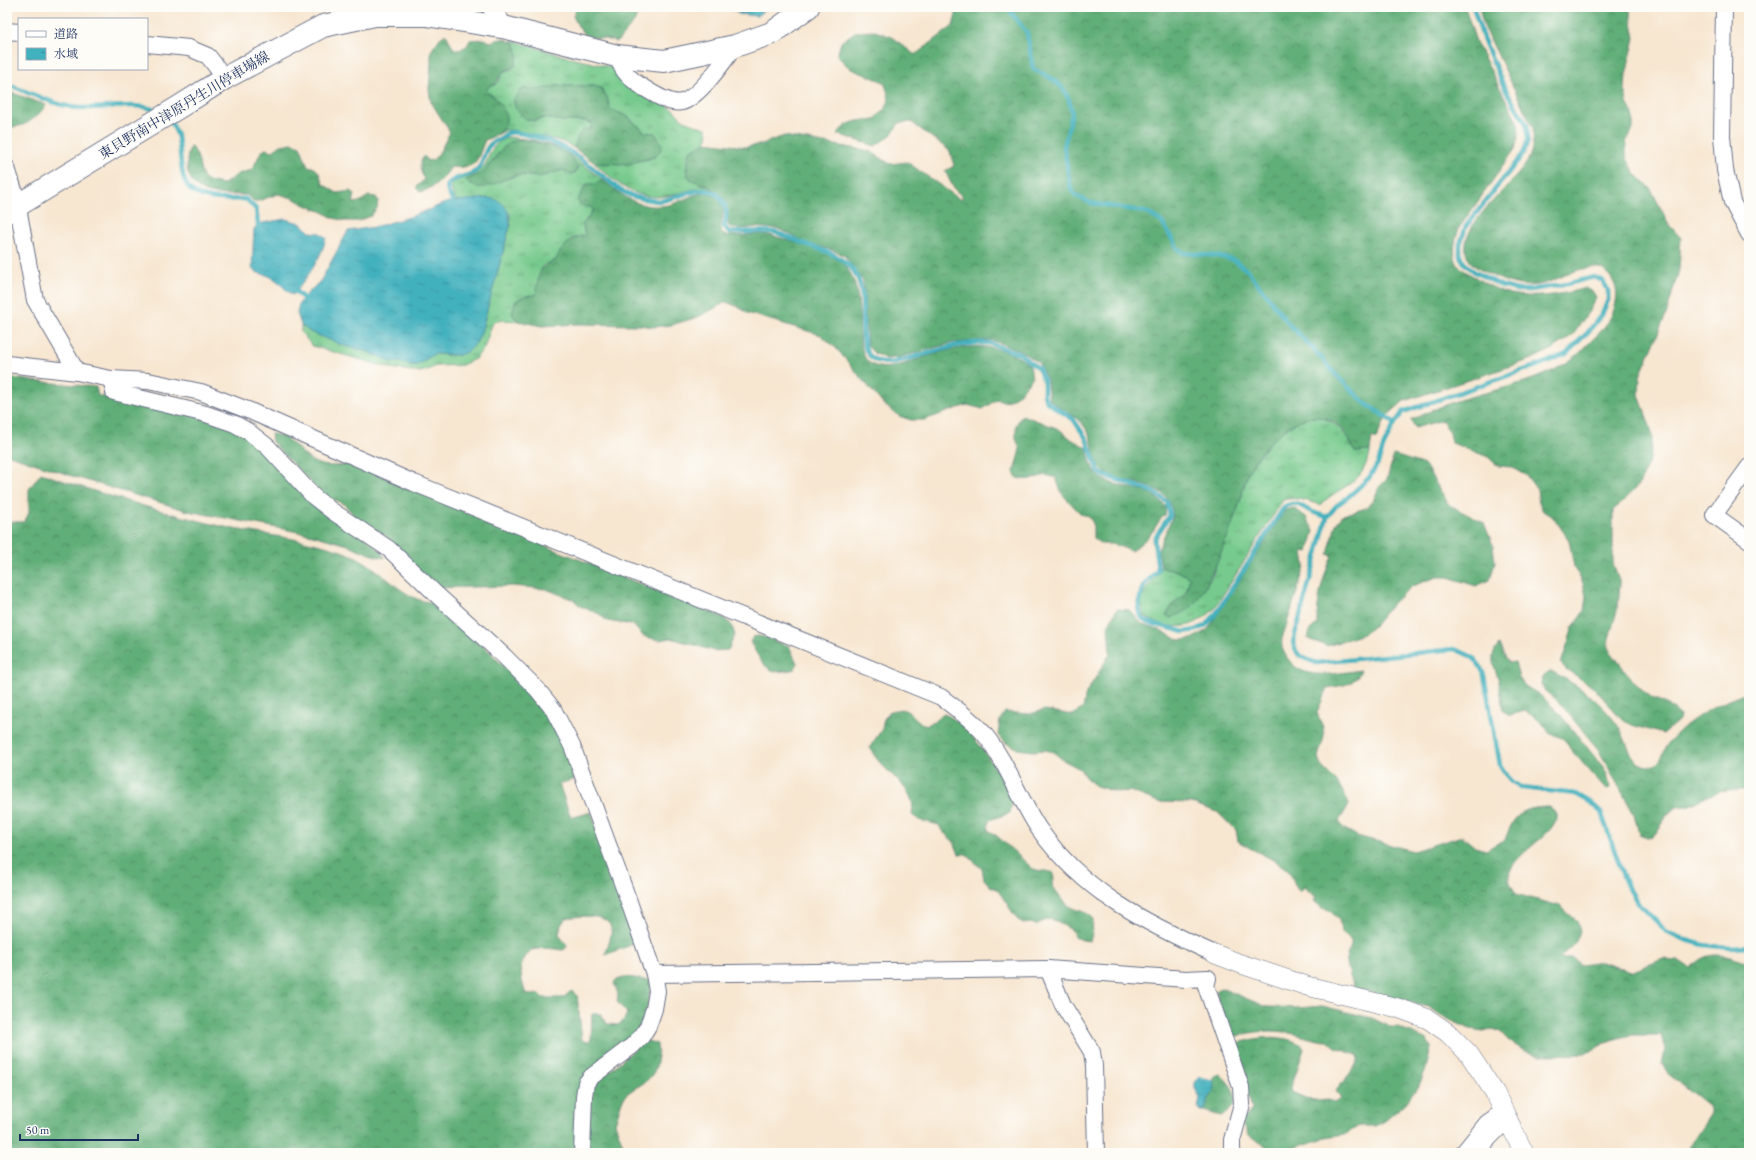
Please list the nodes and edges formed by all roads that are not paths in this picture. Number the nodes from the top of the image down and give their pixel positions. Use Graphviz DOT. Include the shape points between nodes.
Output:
graph roads {
  1 [pos="490,7"];
  2 [pos="808,7"];
  3 [pos="1724,7"];
  4 [pos="507,28"];
  5 [pos="7,31"];
  6 [pos="18,32"];
  7 [pos="148,44"];
  8 [pos="735,46"];
  9 [pos="617,56"];
  10 [pos="225,78"];
  11 [pos="7,168"];
  12 [pos="12,208"];
  13 [pos="1749,234"];
  14 [pos="7,364"];
  15 [pos="77,372"];
  16 [pos="111,379"];
  17 [pos="1749,467"];
  18 [pos="1749,540"];
  19 [pos="1215,954"];
  20 [pos="1048,969"];
  21 [pos="654,974"];
  22 [pos="1506,1115"];
  23 [pos="582,1153"];
  24 [pos="1096,1153"];
  25 [pos="1232,1153"];
  26 [pos="1463,1153"];
  27 [pos="1480,1153"];
  28 [pos="1524,1153"];
  1 -- 4 [label="street"];
  2 -- 8 [label="main road, 東貝野南中津原丹生川停車場線" via="772,33"];
  3 -- 13 [label="street" via="1722,136 1725,170 1732,202"];
  4 -- 9 [label="main road, 東貝野南中津原丹生川停車場線"];
  4 -- 10 [label="main road, 東貝野南中津原丹生川停車場線" via="426,15 375,15 323,26"];
  5 -- 6 [label="street"];
  7 -- 10 [label="street" via="189,48 208,56"];
  8 -- 9 [label="main road, 東貝野南中津原丹生川停車場線" via="664,61"];
  8 -- 9 [label="street" via="710,78 682,102 653,94 641,86 621,69"];
  10 -- 12 [label="main road, 東貝野南中津原丹生川停車場線"];
  11 -- 12 [label="street"];
  12 -- 15 [label="street" via="36,300"];
  14 -- 15 [label="street"];
  15 -- 16 [label="street"];
  16 -- 19 [label="street" via="148,381 201,392 414,483 941,697 984,734 1003,762 1039,828 1080,876 1109,898 1165,932"];
  16 -- 21 [label="street" via="114,392 206,414 249,432 268,447 314,497 389,549 537,689 553,709 572,746"];
  17 -- 18 [label="street" via="1714,515"];
  19 -- 22 [label="street" via="1307,986 1398,1008 1428,1020 1469,1054"];
  20 -- 21 [label="street"];
  20 -- 24 [label="street" via="1063,1005 1092,1052"];
  20 -- 25 [label="street" via="1186,980 1208,978 1206,986 1241,1087 1242,1104 1232,1140"];
  21 -- 23 [label="street" via="656,1001 648,1026 632,1046 591,1076 586,1083"];
  22 -- 26 [label="street" via="1487,1123"];
  22 -- 27 [label="street"];
  22 -- 28 [label="street"];
}
